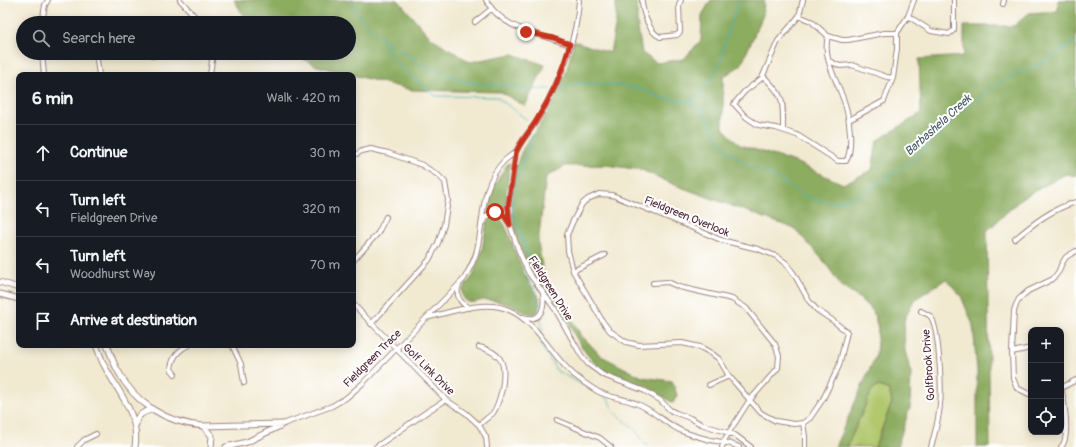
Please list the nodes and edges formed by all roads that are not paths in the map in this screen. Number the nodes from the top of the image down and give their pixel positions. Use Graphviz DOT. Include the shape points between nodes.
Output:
graph roads {
  1 [pos="48,0"];
  2 [pos="180,0"];
  3 [pos="486,0"];
  4 [pos="579,0"];
  5 [pos="642,0"];
  6 [pos="681,0"];
  7 [pos="803,0"];
  8 [pos="914,0"];
  9 [pos="954,0"];
  10 [pos="491,9"];
  11 [pos="43,16"];
  12 [pos="195,16"];
  13 [pos="799,16"];
  14 [pos="908,16"];
  15 [pos="475,22"];
  16 [pos="897,33"];
  17 [pos="828,36"];
  18 [pos="570,44"];
  19 [pos="43,60"];
  20 [pos="97,60"];
  21 [pos="212,60"];
  22 [pos="829,61"];
  23 [pos="44,72"];
  24 [pos="99,72"];
  25 [pos="210,72"];
  26 [pos="763,76"];
  27 [pos="893,78"];
  28 [pos="849,120"];
  29 [pos="783,129"];
  30 [pos="516,152"];
  31 [pos="356,154"];
  32 [pos="1076,202"];
  33 [pos="386,218"];
  34 [pos="482,224"];
  35 [pos="510,225"];
  36 [pos="1015,239"];
  37 [pos="1076,251"];
  38 [pos="605,255"];
  39 [pos="356,258"];
  40 [pos="573,271"];
  41 [pos="0,282"];
  42 [pos="460,283"];
  43 [pos="653,283"];
  44 [pos="16,287"];
  45 [pos="543,293"];
  46 [pos="0,294"];
  47 [pos="16,298"];
  48 [pos="469,308"];
  49 [pos="356,309"];
  50 [pos="921,311"];
  51 [pos="519,316"];
  52 [pos="426,318"];
  53 [pos="371,324"];
  54 [pos="479,347"];
  55 [pos="97,348"];
  56 [pos="108,348"];
  57 [pos="184,348"];
  58 [pos="233,348"];
  59 [pos="396,349"];
  60 [pos="1028,349"];
  61 [pos="1012,352"];
  62 [pos="175,374"];
  63 [pos="729,376"];
  64 [pos="1076,380"];
  65 [pos="244,383"];
  66 [pos="709,385"];
  67 [pos="1064,386"];
  68 [pos="1028,394"];
  69 [pos="1063,399"];
  70 [pos="446,400"];
  71 [pos="749,401"];
  72 [pos="151,410"];
  73 [pos="557,420"];
  74 [pos="803,423"];
  75 [pos="282,424"];
  76 [pos="479,425"];
  77 [pos="203,426"];
  78 [pos="729,433"];
  79 [pos="96,434"];
  80 [pos="136,438"];
  81 [pos="724,441"];
  82 [pos="77,447"];
  83 [pos="135,447"];
  84 [pos="210,447"];
  85 [pos="226,447"];
  86 [pos="376,447"];
  87 [pos="487,447"];
  88 [pos="611,447"];
  89 [pos="722,447"];
  90 [pos="739,447"];
  91 [pos="751,447"];
  92 [pos="805,447"];
  93 [pos="931,447"];
  94 [pos="1061,447"];
  1 -- 11 [label="street"];
  2 -- 12 [label="street"];
  3 -- 10 [label="street"];
  4 -- 18 [label="street, Fieldgreen Drive"];
  5 -- 6 [label="street" via="644,14 654,33 660,38 677,35 680,32"];
  7 -- 13 [label="street"];
  8 -- 14 [label="street"];
  9 -- 14 [label="street" via="954,30 949,34 931,31"];
  10 -- 15 [label="street"];
  10 -- 18 [label="street" via="517,28"];
  13 -- 17 [label="street" via="811,21"];
  13 -- 26 [label="street" via="778,41"];
  14 -- 16 [label="street"];
  16 -- 17 [label="street" via="848,40"];
  16 -- 27 [label="street"];
  17 -- 22 [label="street" via="826,44"];
  18 -- 30 [label="street, Fieldgreen Drive" via="549,98"];
  19 -- 23 [label="street"];
  20 -- 24 [label="street"];
  21 -- 25 [label="street"];
  22 -- 27 [label="street" via="840,66 852,65"];
  22 -- 28 [label="street"];
  26 -- 29 [label="street" via="782,99"];
  26 -- 29 [label="street" via="734,104 758,125"];
  27 -- 28 [label="street" via="884,100"];
  28 -- 29 [label="street" via="849,157 846,161 838,161 809,141"];
  30 -- 34 [label="street, Fieldgreen Trace" via="504,162 492,178 483,204"];
  30 -- 35 [label="street, Fieldgreen Drive" via="508,207"];
  31 -- 53 [label="street" via="371,149 388,152 422,165 445,182 448,200 444,225 429,260"];
  32 -- 36 [label="street" via="1044,216"];
  33 -- 39 [label="street" via="378,234"];
  34 -- 35 [label="street" via="485,217 495,212 503,214"];
  34 -- 42 [label="street, Fieldgreen Trace" via="473,263"];
  35 -- 45 [label="street, Fieldgreen Drive" via="525,266"];
  37 -- 61 [label="street" via="1066,257 1053,279 1028,291 1019,300 1014,311"];
  38 -- 40 [label="street"];
  40 -- 63 [label="street, Fieldgreen Overlook" via="603,322 615,335 626,342 639,345 682,343 700,347 719,359"];
  40 -- 74 [label="street, Fieldgreen Overlook" via="567,235 582,204 599,194 612,195 721,240 776,256 786,263 817,310 847,332 839,366 823,398 810,418"];
  41 -- 44 [label="street"];
  42 -- 48 [label="street" via="459,298"];
  42 -- 52 [label="street, Fieldgreen Trace"];
  43 -- 71 [label="street" via="668,282 679,287 732,299 746,308 771,338 779,356 778,368"];
  45 -- 51 [label="street" via="540,314 532,318"];
  45 -- 78 [label="street, Fieldgreen Drive" via="581,355 594,369 609,378 645,390 676,413"];
  46 -- 47 [label="street"];
  48 -- 51 [label="street" via="494,305"];
  48 -- 52 [label="street"];
  49 -- 53 [label="street, Golf Link Drive"];
  50 -- 93 [label="street, Golfbrook Drive" via="930,316 935,326 938,350 940,403"];
  51 -- 81 [label="street" via="529,322 572,373 598,392 634,402 684,431 709,440"];
  52 -- 59 [label="street, Fieldgreen Trace"];
  53 -- 59 [label="street, Golf Link Drive"];
  54 -- 76 [label="street" via="489,349 499,356 504,370 497,406"];
  55 -- 80 [label="street" via="104,365 129,407"];
  56 -- 72 [label="street, Fieldgreen Trace" via="125,383"];
  57 -- 62 [label="street" via="172,361 171,369"];
  58 -- 65 [label="street" via="241,364"];
  59 -- 70 [label="street, Golf Link Drive"];
  59 -- 75 [label="street, Fieldgreen Trace" via="346,398 332,406"];
  60 -- 61 [label="street"];
  61 -- 68 [label="street" via="1013,378 1017,388"];
  63 -- 66 [label="street"];
  63 -- 71 [label="street, Fieldgreen Overlook"];
  64 -- 67 [label="street"];
  69 -- 94 [label="street" via="1066,413 1065,437 1064,445"];
  70 -- 76 [label="street, Golf Link Drive"];
  70 -- 86 [label="street"];
  71 -- 74 [label="street, Fieldgreen Overlook" via="761,413 776,421"];
  71 -- 78 [label="street"];
  72 -- 77 [label="street, Fieldgreen Trace" via="184,423"];
  72 -- 80 [label="street" via="136,419"];
  73 -- 88 [label="street" via="600,438"];
  74 -- 92 [label="street"];
  75 -- 77 [label="street, Fieldgreen Trace"];
  75 -- 85 [label="street" via="247,442"];
  76 -- 87 [label="street, Golf Link Drive" via="486,437"];
  77 -- 84 [label="street" via="212,436"];
  78 -- 81 [label="street"];
  78 -- 91 [label="street, Fieldgreen Drive"];
  79 -- 82 [label="street"];
  80 -- 83 [label="street"];
  81 -- 89 [label="street"];
  81 -- 90 [label="street"];
}
